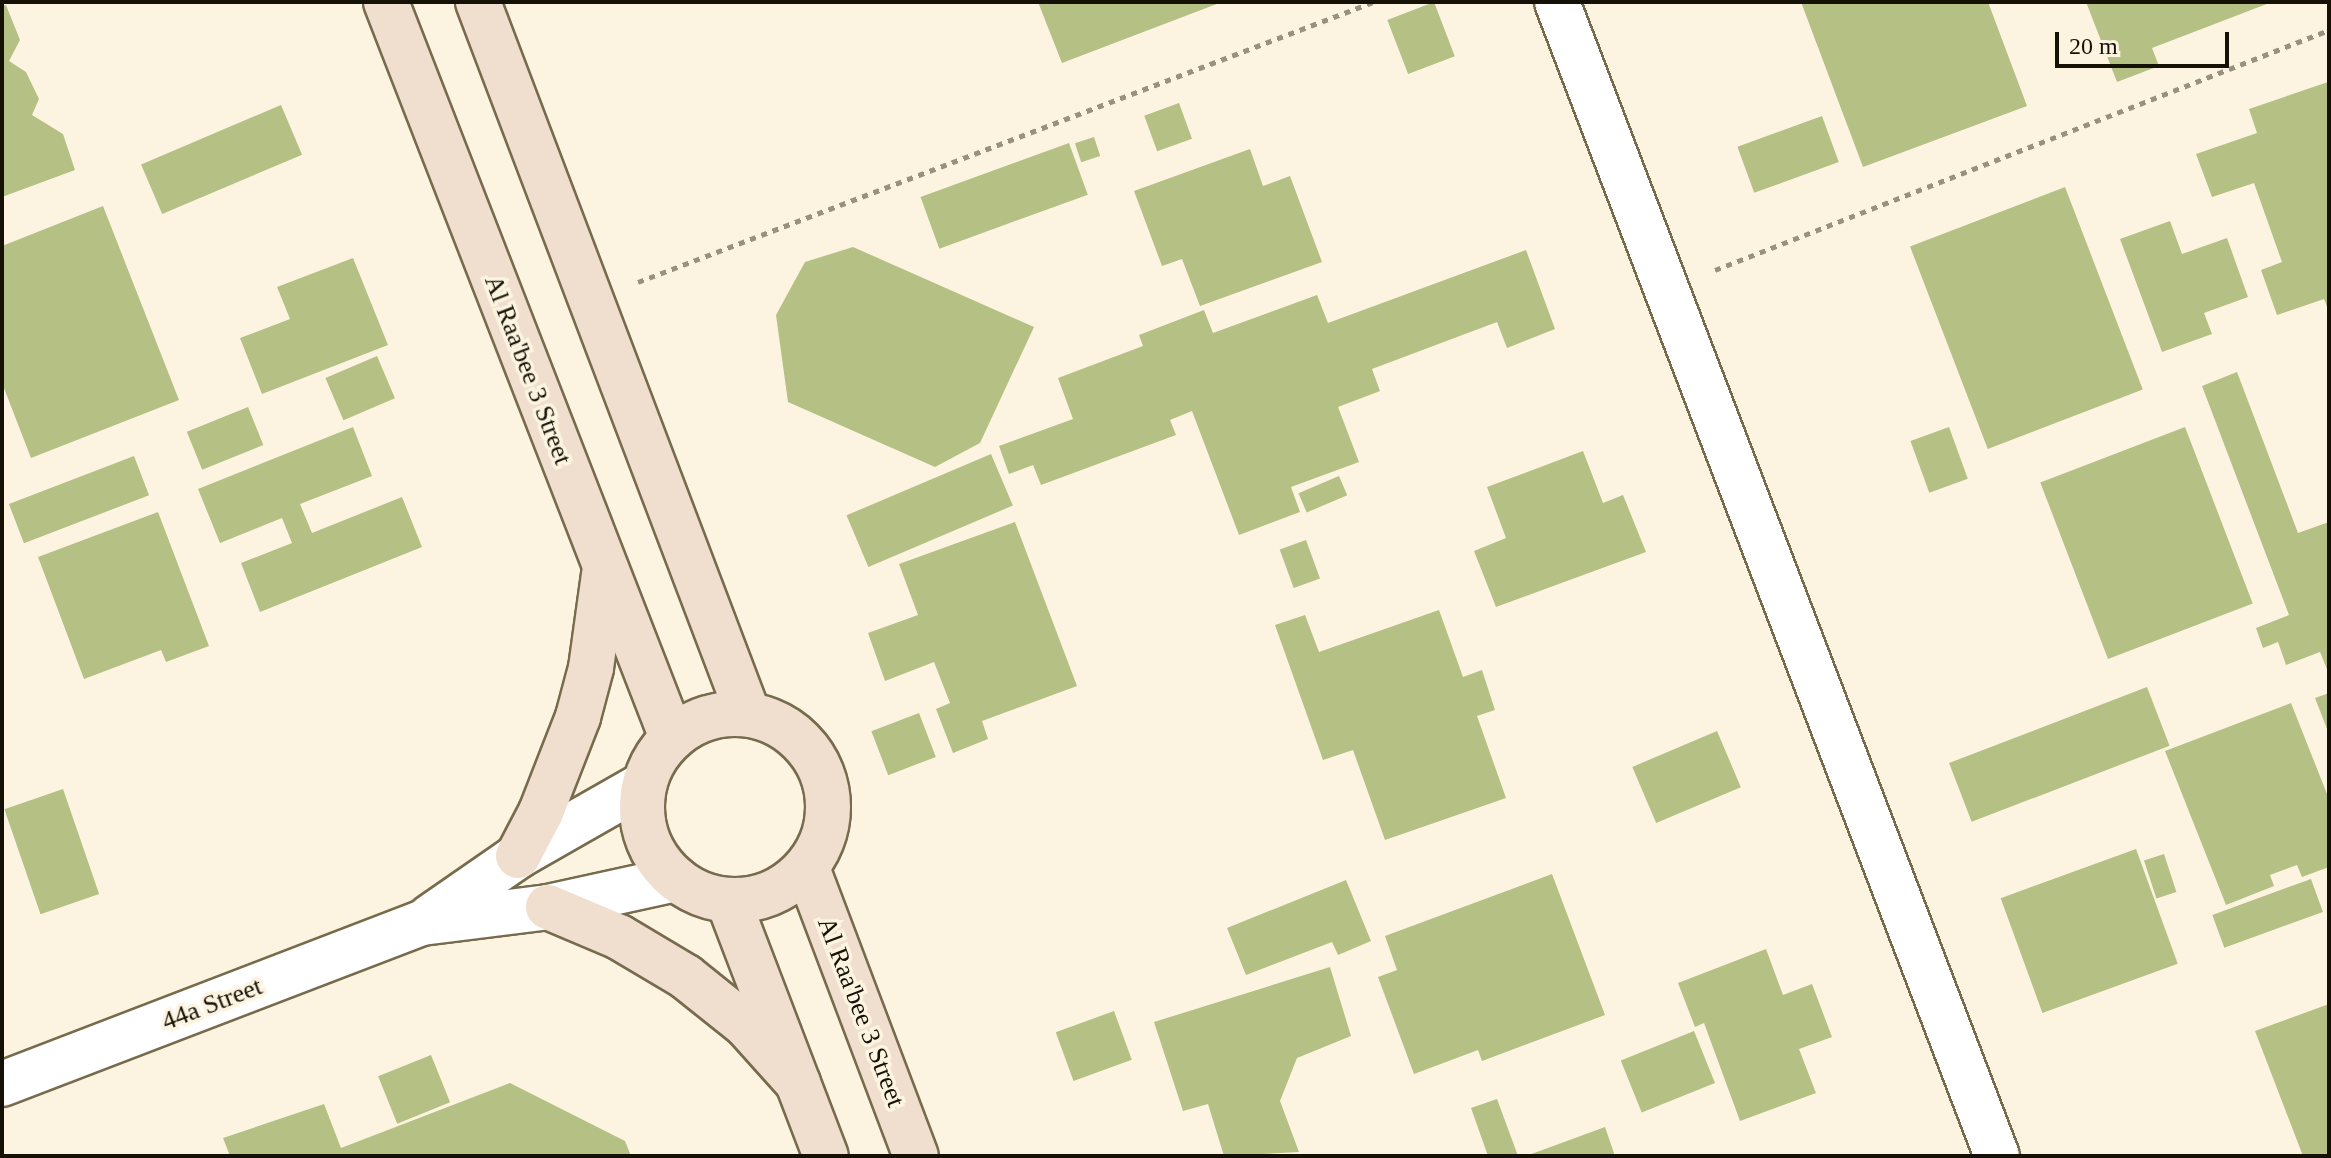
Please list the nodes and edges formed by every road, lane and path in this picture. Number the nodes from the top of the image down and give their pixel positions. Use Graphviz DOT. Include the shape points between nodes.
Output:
graph roads {
  1 [pos="386,2"];
  2 [pos="478,2"];
  3 [pos="1373,2"];
  4 [pos="1557,2"];
  5 [pos="2329,30"];
  6 [pos="1666,289"];
  7 [pos="593,300"];
  8 [pos="605,567"];
  9 [pos="748,714"];
  10 [pos="672,738"];
  11 [pos="644,784"];
  12 [pos="518,856"];
  13 [pos="807,868"];
  14 [pos="676,879"];
  15 [pos="728,900"];
  16 [pos="548,907"];
  17 [pos="422,923"];
  18 [pos="798,1083"];
  19 [pos="2,1084"];
  20 [pos="826,1156"];
  21 [pos="916,1156"];
  22 [pos="1997,1156"];
  1 -- 8 [label="street, Al Raa'bee 3 Street"];
  2 -- 7 [label="street"];
  3 -- 7 [label="path"];
  4 -- 6 [label="street"];
  5 -- 6 [label="path"];
  6 -- 22 [label="street"];
  7 -- 9 [label="street"];
  8 -- 10 [label="street, Al Raa'bee 3 Street"];
  8 -- 12 [label="street" via="591,668 578,717"];
  9 -- 10 [label="street" via="707,717"];
  9 -- 13 [label="street" via="793,734 822,774 828,822"];
  10 -- 11 [label="street"];
  11 -- 12 [label="street, 44a Street"];
  11 -- 14 [label="street" via="643,826 650,846"];
  12 -- 17 [label="street, 44a Street"];
  13 -- 15 [label="street" via="779,889"];
  13 -- 21 [label="street, Al Raa'bee 3 Street"];
  14 -- 15 [label="street"];
  14 -- 16 [label="street, 44a Street"];
  15 -- 18 [label="street"];
  16 -- 17 [label="street, 44a Street"];
  16 -- 18 [label="street" via="619,937 686,977 746,1025"];
  17 -- 19 [label="street, 44a Street"];
  18 -- 20 [label="street"];
}
